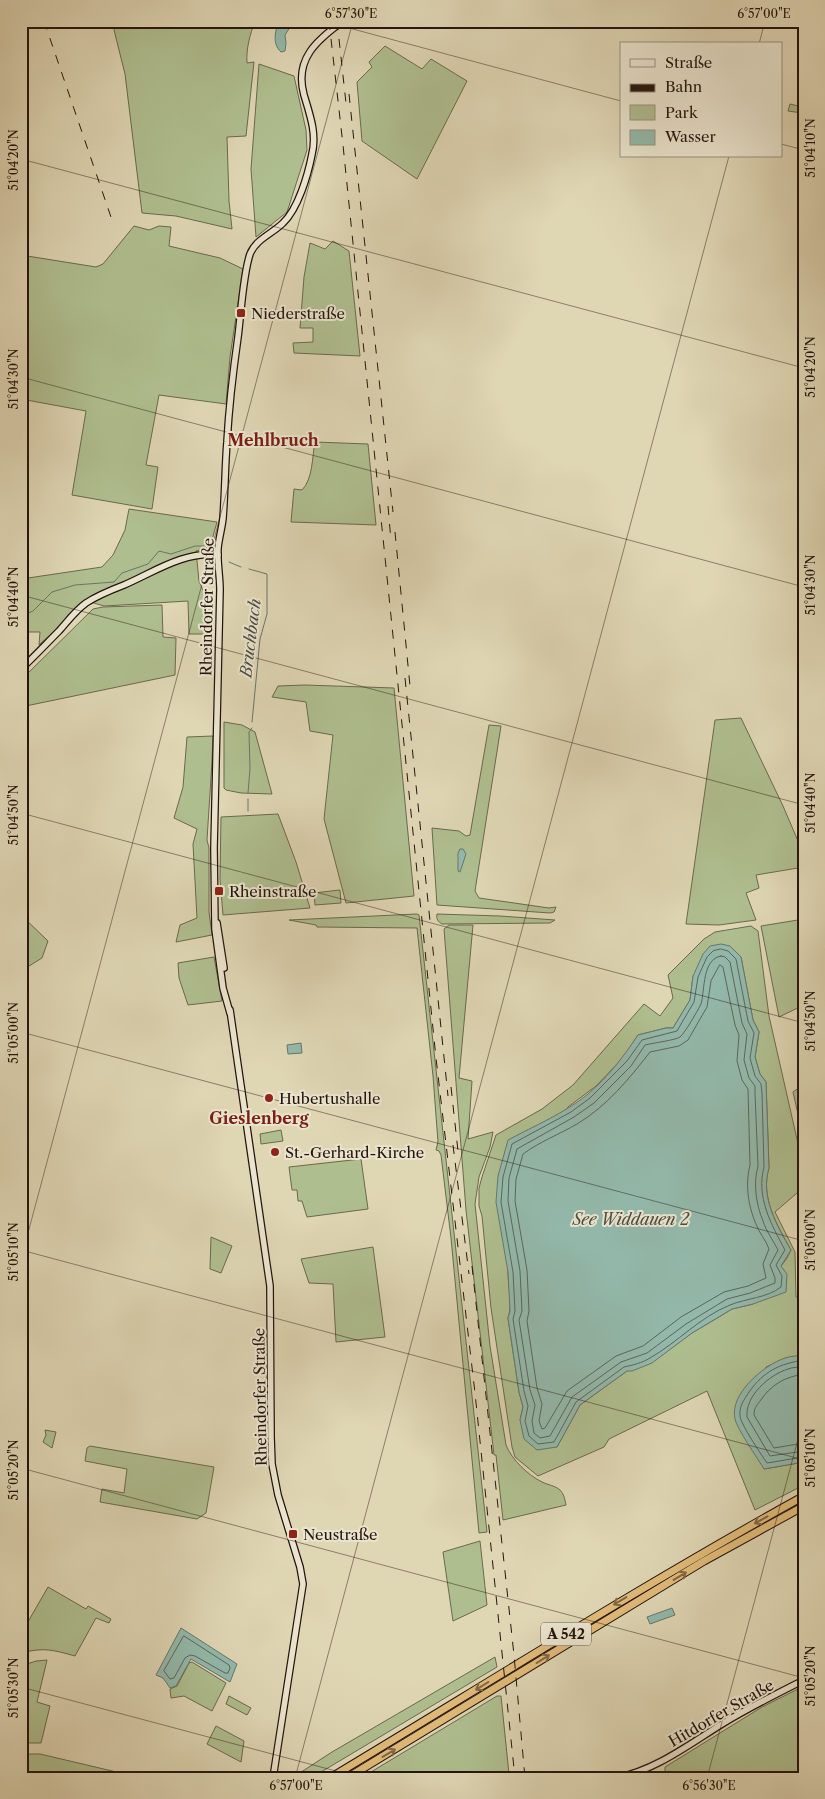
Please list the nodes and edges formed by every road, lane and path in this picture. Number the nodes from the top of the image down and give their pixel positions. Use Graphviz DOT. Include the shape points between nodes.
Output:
graph roads {
  1 [pos="343,21"];
  2 [pos="218,555"];
  3 [pos="21,670"];
  4 [pos="804,1496"];
  5 [pos="804,1506"];
  6 [pos="804,1680"];
  7 [pos="272,1778"];
  8 [pos="330,1778"];
  9 [pos="347,1778"];
  10 [pos="472,1778"];
  11 [pos="485,1778"];
  12 [pos="616,1778"];
  1 -- 2 [label="main road, Rheindorfer Straße" via="320,38 304,64 302,84 312,123 314,147 296,204 286,220 256,245 248,261 233,376"];
  2 -- 3 [label="main road" via="206,554 180,560 100,595 74,613"];
  2 -- 7 [label="main road, Rheindorfer Straße" via="215,929 270,1286 272,1464 303,1584"];
  4 -- 8 [label="highway, A 542, one-way" via="620,1601"];
  9 -- 5 [label="highway, A 542, one-way" via="673,1580"];
  6 -- 12 [label="main road, Hitdorfer Straße" via="744,1711 651,1767"];
  10 -- 11 [label="main road"];
}
